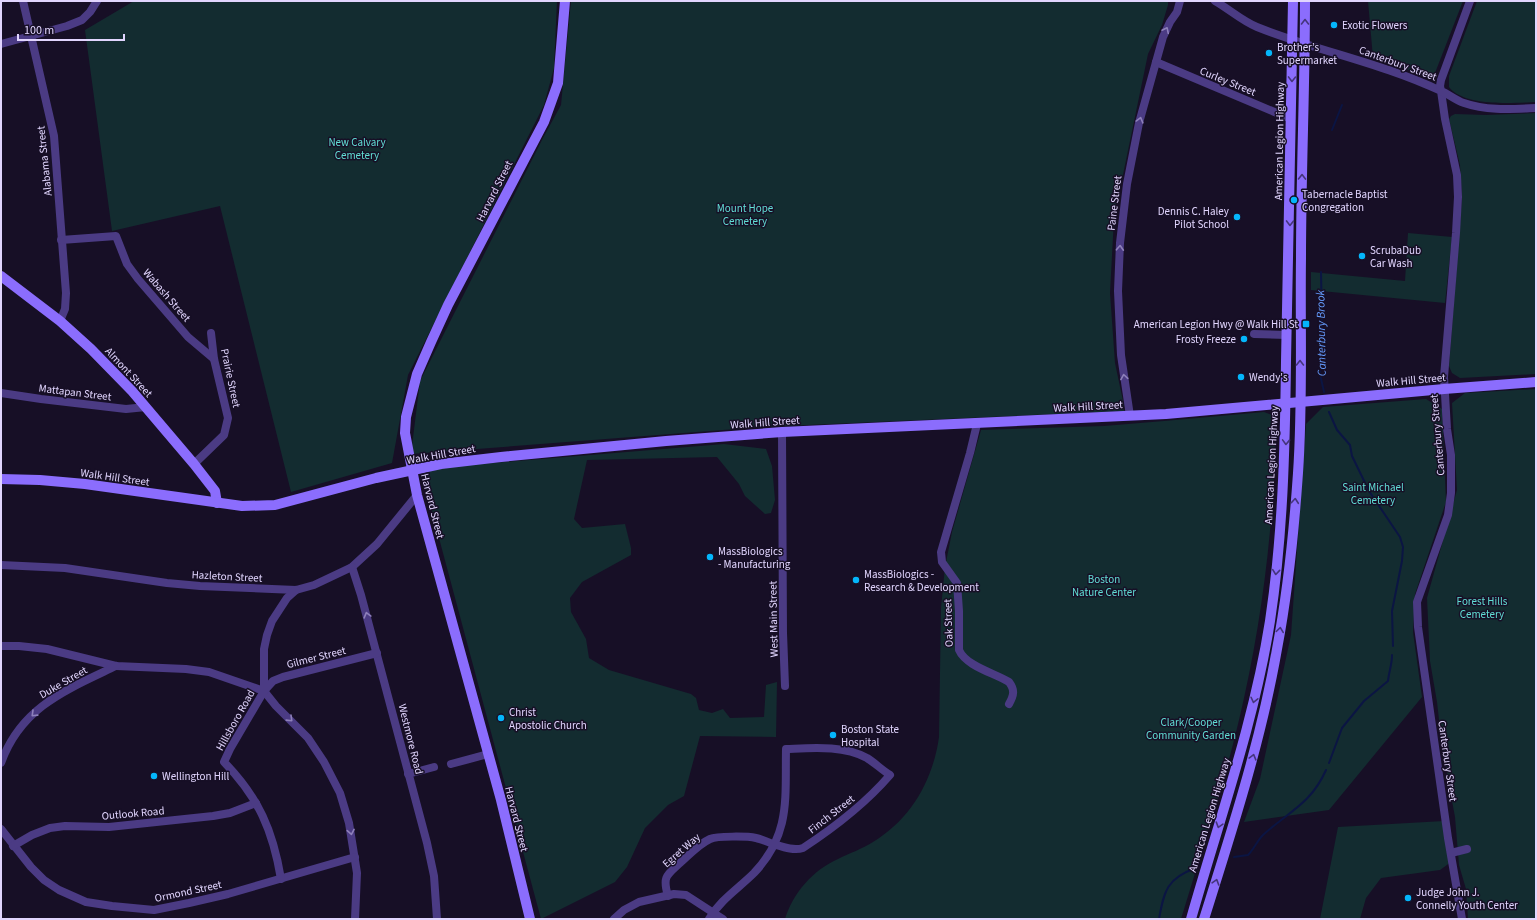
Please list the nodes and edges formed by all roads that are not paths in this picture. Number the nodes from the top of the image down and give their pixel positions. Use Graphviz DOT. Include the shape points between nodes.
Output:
graph roads {
  1 [pos="23,1"];
  2 [pos="97,1"];
  3 [pos="565,1"];
  4 [pos="1180,1"];
  5 [pos="1215,1"];
  6 [pos="1293,1"];
  7 [pos="1305,1"];
  8 [pos="1470,1"];
  9 [pos="31,37"];
  10 [pos="1292,40"];
  11 [pos="1305,43"];
  12 [pos="1,44"];
  13 [pos="1156,62"];
  14 [pos="1441,91"];
  15 [pos="1536,108"];
  16 [pos="1292,119"];
  17 [pos="61,240"];
  18 [pos="1,276"];
  19 [pos="60,321"];
  20 [pos="211,333"];
  21 [pos="1254,334"];
  22 [pos="1287,335"];
  23 [pos="214,359"];
  24 [pos="1536,382"];
  25 [pos="1444,389"];
  26 [pos="1,393"];
  27 [pos="1300,402"];
  28 [pos="1287,403"];
  29 [pos="146,407"];
  30 [pos="1130,416"];
  31 [pos="977,424"];
  32 [pos="782,432"];
  33 [pos="194,464"];
  34 [pos="412,471"];
  35 [pos="1,479"];
  36 [pos="416,495"];
  37 [pos="217,503"];
  38 [pos="1,565"];
  39 [pos="352,566"];
  40 [pos="296,590"];
  41 [pos="1,646"];
  42 [pos="377,653"];
  43 [pos="116,666"];
  44 [pos="786,686"];
  45 [pos="264,690"];
  46 [pos="1009,704"];
  47 [pos="488,754"];
  48 [pos="1,764"];
  49 [pos="451,764"];
  50 [pos="434,767"];
  51 [pos="408,774"];
  52 [pos="256,803"];
  53 [pos="1,829"];
  54 [pos="775,844"];
  55 [pos="14,846"];
  56 [pos="1467,849"];
  57 [pos="1451,853"];
  58 [pos="355,857"];
  59 [pos="281,879"];
  60 [pos="668,896"];
  61 [pos="711,916"];
  62 [pos="355,919"];
  63 [pos="437,919"];
  64 [pos="530,919"];
  65 [pos="614,919"];
  66 [pos="723,919"];
  67 [pos="1191,919"];
  68 [pos="1204,919"];
  69 [pos="1462,919"];
  1 -- 9 [label="street, Alabama Street"];
  2 -- 9 [label="street" via="82,20"];
  3 -- 34 [label="main road, Harvard Street" via="558,83 553,101 448,305 417,374 406,417 405,433"];
  13 -- 4 [label="street, Paine Street, one-way" via="1163,37"];
  5 -- 10 [label="street, Canterbury Street" via="1255,26"];
  6 -- 10 [label="main road, American Legion Highway"];
  11 -- 7 [label="main road, one-way"];
  8 -- 14 [label="street" via="1440,80"];
  9 -- 12 [label="street"];
  9 -- 17 [label="street, Alabama Street" via="54,136"];
  10 -- 11 [label="street, Canterbury Street"];
  10 -- 16 [label="main road, American Legion Highway, one-way"];
  11 -- 14 [label="street, Canterbury Street" via="1389,69 1425,82"];
  27 -- 11 [label="main road, one-way"];
  13 -- 16 [label="street, Curley Street"];
  30 -- 13 [label="street, Paine Street, one-way" via="1121,355 1118,290 1120,243 1137,129"];
  14 -- 15 [label="street" via="1460,102 1486,108"];
  14 -- 25 [label="street, Canterbury Street" via="1457,175 1458,204"];
  16 -- 22 [label="main road, American Legion Highway, one-way"];
  17 -- 19 [label="street, Alabama Street" via="66,293 65,309"];
  17 -- 23 [label="street, Wabash Street" via="116,236 126,264 188,337"];
  18 -- 19 [label="main road, Almont Street"];
  19 -- 29 [label="main road, Almont Street" via="91,349"];
  20 -- 23 [label="street, Prairie Street"];
  21 -- 22 [label="street"];
  22 -- 28 [label="main road, American Legion Highway"];
  23 -- 33 [label="street, Prairie Street" via="228,418 224,435"];
  24 -- 25 [label="main road, Walk Hill Street"];
  25 -- 27 [label="main road, Walk Hill Street"];
  25 -- 57 [label="street, Canterbury Street" via="1452,493 1448,515 1418,602 1418,621"];
  26 -- 29 [label="street, Mattapan Street" via="126,409"];
  27 -- 28 [label="main road, Walk Hill Street"];
  68 -- 27 [label="main road, one-way" via="1248,777 1278,648 1290,561 1298,472"];
  28 -- 30 [label="main road, Walk Hill Street"];
  28 -- 67 [label="main road, American Legion Highway, one-way" via="1283,489 1270,622 1240,752"];
  29 -- 33 [label="main road, Almont Street"];
  30 -- 31 [label="main road, Walk Hill Street"];
  31 -- 32 [label="main road, Walk Hill Street"];
  31 -- 46 [label="street, Oak Street" via="941,552 942,562 957,583 961,655 968,662 1009,682 1014,688 1014,695"];
  32 -- 34 [label="main road, Walk Hill Street" via="501,457 441,464"];
  32 -- 44 [label="street, West Main Street" via="783,633"];
  33 -- 37 [label="main road, Almont Street" via="215,491"];
  34 -- 36 [label="main road, Harvard Street"];
  34 -- 37 [label="main road, Walk Hill Street" via="275,505 242,506"];
  35 -- 37 [label="main road, Walk Hill Street" via="85,484"];
  36 -- 39 [label="street, Hazleton Street" via="378,544"];
  36 -- 47 [label="main road, Harvard Street"];
  38 -- 40 [label="street, Hazleton Street" via="65,568 200,586"];
  39 -- 40 [label="street, Hazleton Street" via="314,585"];
  42 -- 39 [label="street, Westmore Road, one-way"];
  40 -- 45 [label="street, Hillsboro Road" via="287,598 272,621 267,635 264,649"];
  41 -- 43 [label="street" via="47,649"];
  42 -- 45 [label="street, Gilmer Street" via="283,677"];
  42 -- 51 [label="street, Westmore Road"];
  43 -- 45 [label="street" via="209,672"];
  43 -- 48 [label="street, Duke Street, one-way" via="72,687 35,712 16,732"];
  45 -- 52 [label="street, Hillsboro Road" via="224,762 245,785"];
  45 -- 58 [label="street, one-way" via="308,738 324,762 340,794 349,823"];
  47 -- 49 [label="street"];
  47 -- 64 [label="main road, Harvard Street"];
  50 -- 51 [label="street"];
  51 -- 63 [label="street, Westmore Road" via="434,876"];
  52 -- 55 [label="street, Outlook Road" via="230,813 198,818 109,828 50,828"];
  52 -- 59 [label="street, Hillsboro Road" via="270,830 277,852"];
  53 -- 55 [label="street, Ormond Street"];
  54 -- 54 [label="street, Finch Street" via="784,816 786,749 843,750 866,758 890,775 868,798 803,848 795,849"];
  54 -- 60 [label="street, Egret Way" via="756,838 710,839 666,878 664,884"];
  54 -- 61 [label="street" via="754,873"];
  55 -- 59 [label="street, Ormond Street" via="44,880 59,890 86,902 112,906 154,910"];
  56 -- 57 [label="street"];
  57 -- 69 [label="street, Canterbury Street"];
  58 -- 59 [label="street, Ormond Street"];
  58 -- 62 [label="street"];
  60 -- 61 [label="street" via="686,895"];
  60 -- 65 [label="street" via="639,902"];
  61 -- 66 [label="street"];
}
